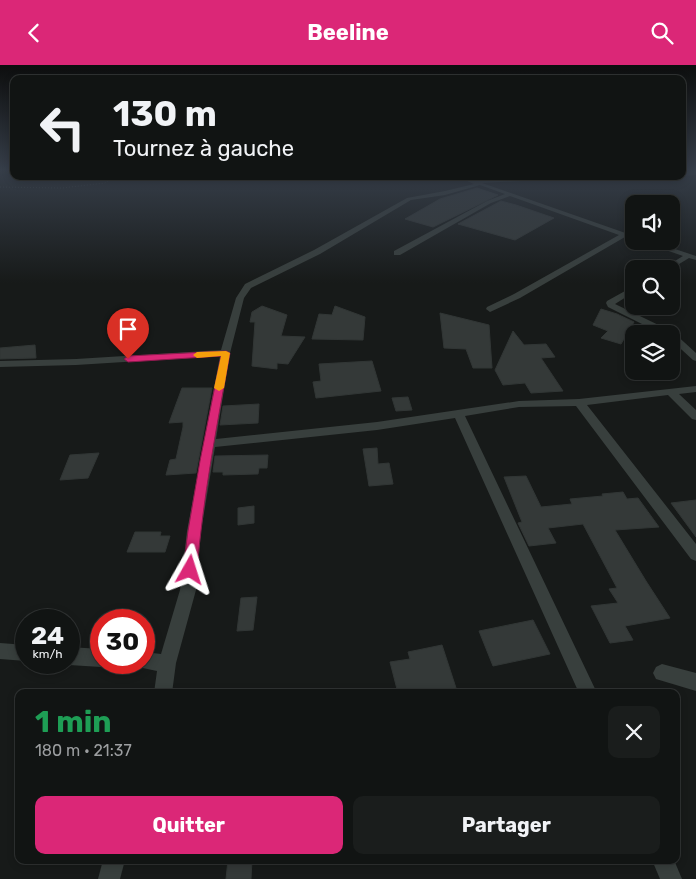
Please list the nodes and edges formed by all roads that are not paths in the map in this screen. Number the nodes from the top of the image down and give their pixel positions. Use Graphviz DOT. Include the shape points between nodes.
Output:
graph roads {
  1 [pos="394,207"];
  2 [pos="480,207"];
  3 [pos="545,207"];
  4 [pos="624,235"];
  5 [pos="671,250"];
  6 [pos="397,253"];
  7 [pos="692,257"];
  8 [pos="680,263"];
  9 [pos="625,294"];
  10 [pos="490,309"];
  11 [pos="625,312"];
  12 [pos="631,315"];
  13 [pos="652,325"];
  14 [pos="680,343"];
  15 [pos="226,353"];
  16 [pos="696,358"];
  17 [pos="0,364"];
  18 [pos="696,389"];
  19 [pos="672,393"];
  20 [pos="579,402"];
  21 [pos="458,412"];
  22 [pos="696,416"];
  23 [pos="208,444"];
  24 [pos="696,555"];
  25 [pos="0,651"];
  26 [pos="15,652"];
  27 [pos="155,662"];
  28 [pos="167,663"];
  29 [pos="662,673"];
  30 [pos="696,682"];
  31 [pos="164,689"];
  32 [pos="586,689"];
  33 [pos="113,864"];
  34 [pos="665,864"];
  35 [pos="109,879"];
  36 [pos="671,879"];
  1 -- 15 [label="street" via="317,252 248,286 240,298"];
  2 -- 6 [label="street"];
  3 -- 4 [label="street"];
  4 -- 10 [label="street"];
  5 -- 7 [label="street"];
  7 -- 8 [label="street"];
  9 -- 11 [label="street" via="610,303"];
  12 -- 13 [label="street"];
  14 -- 16 [label="street"];
  15 -- 17 [label="street"];
  15 -- 23 [label="street"];
  18 -- 19 [label="street"];
  19 -- 20 [label="street"];
  19 -- 22 [label="street"];
  20 -- 21 [label="street" via="519,404"];
  20 -- 24 [label="street"];
  21 -- 23 [label="street" via="377,426"];
  21 -- 32 [label="street"];
  23 -- 28 [label="street" via="188,590"];
  25 -- 26 [label="street"];
  27 -- 28 [label="street"];
  28 -- 31 [label="street"];
  29 -- 30 [label="street"];
  33 -- 35 [label="street"];
  34 -- 36 [label="street"];
}
